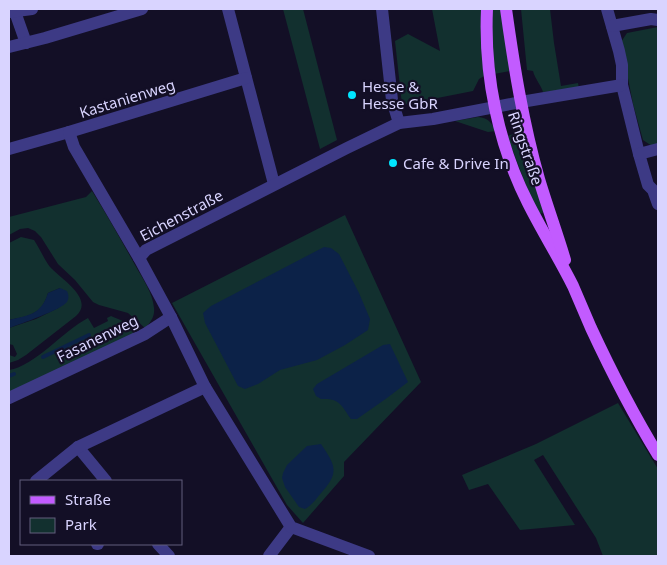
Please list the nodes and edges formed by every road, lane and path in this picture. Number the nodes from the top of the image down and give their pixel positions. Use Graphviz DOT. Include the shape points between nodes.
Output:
graph roads {
  1 [pos="32,9"];
  2 [pos="142,9"];
  3 [pos="228,9"];
  4 [pos="382,9"];
  5 [pos="488,9"];
  6 [pos="506,9"];
  7 [pos="607,9"];
  8 [pos="12,11"];
  9 [pos="658,20"];
  10 [pos="612,26"];
  11 [pos="26,43"];
  12 [pos="9,47"];
  13 [pos="246,78"];
  14 [pos="622,85"];
  15 [pos="520,102"];
  16 [pos="495,107"];
  17 [pos="399,123"];
  18 [pos="69,132"];
  19 [pos="9,149"];
  20 [pos="658,149"];
  21 [pos="639,154"];
  22 [pos="274,184"];
  23 [pos="658,204"];
  24 [pos="139,258"];
  25 [pos="573,286"];
  26 [pos="171,317"];
  27 [pos="205,387"];
  28 [pos="9,398"];
  29 [pos="78,447"];
  30 [pos="658,455"];
  31 [pos="37,480"];
  32 [pos="105,480"];
  33 [pos="291,528"];
  34 [pos="159,545"];
  35 [pos="169,556"];
  36 [pos="269,556"];
  37 [pos="369,556"];
  1 -- 8 [label="street"];
  2 -- 11 [label="street"];
  3 -- 13 [label="street"];
  4 -- 17 [label="street" via="392,100"];
  5 -- 16 [label="main road, Ringstraße" via="486,26"];
  6 -- 15 [label="main road, Ringstraße"];
  7 -- 10 [label="street"];
  8 -- 11 [label="street"];
  9 -- 10 [label="street"];
  10 -- 14 [label="street" via="622,65"];
  11 -- 12 [label="street"];
  13 -- 18 [label="street, Kastanienweg"];
  13 -- 22 [label="street"];
  14 -- 15 [label="street, Eichenstraße"];
  14 -- 21 [label="street"];
  15 -- 16 [label="street, Eichenstraße"];
  15 -- 25 [label="main road, Ringstraße" via="539,178"];
  16 -- 17 [label="street, Eichenstraße"];
  16 -- 25 [label="main road, Ringstraße" via="507,154 527,202"];
  17 -- 22 [label="street, Eichenstraße"];
  18 -- 19 [label="street"];
  18 -- 24 [label="street, Kastanienweg" via="74,147"];
  20 -- 21 [label="street"];
  21 -- 23 [label="street" via="648,185"];
  22 -- 24 [label="street, Eichenstraße" via="146,250"];
  24 -- 26 [label="street, Eichenstraße"];
  25 -- 30 [label="main road, Ringstraße" via="609,366"];
  26 -- 27 [label="street, Eichenstraße"];
  26 -- 28 [label="street, Fasanenweg" via="145,334"];
  27 -- 29 [label="street"];
  27 -- 33 [label="street, Eichenstraße"];
  29 -- 31 [label="street"];
  29 -- 32 [label="street"];
  33 -- 36 [label="street"];
  33 -- 37 [label="street"];
  34 -- 35 [label="street"];
}
